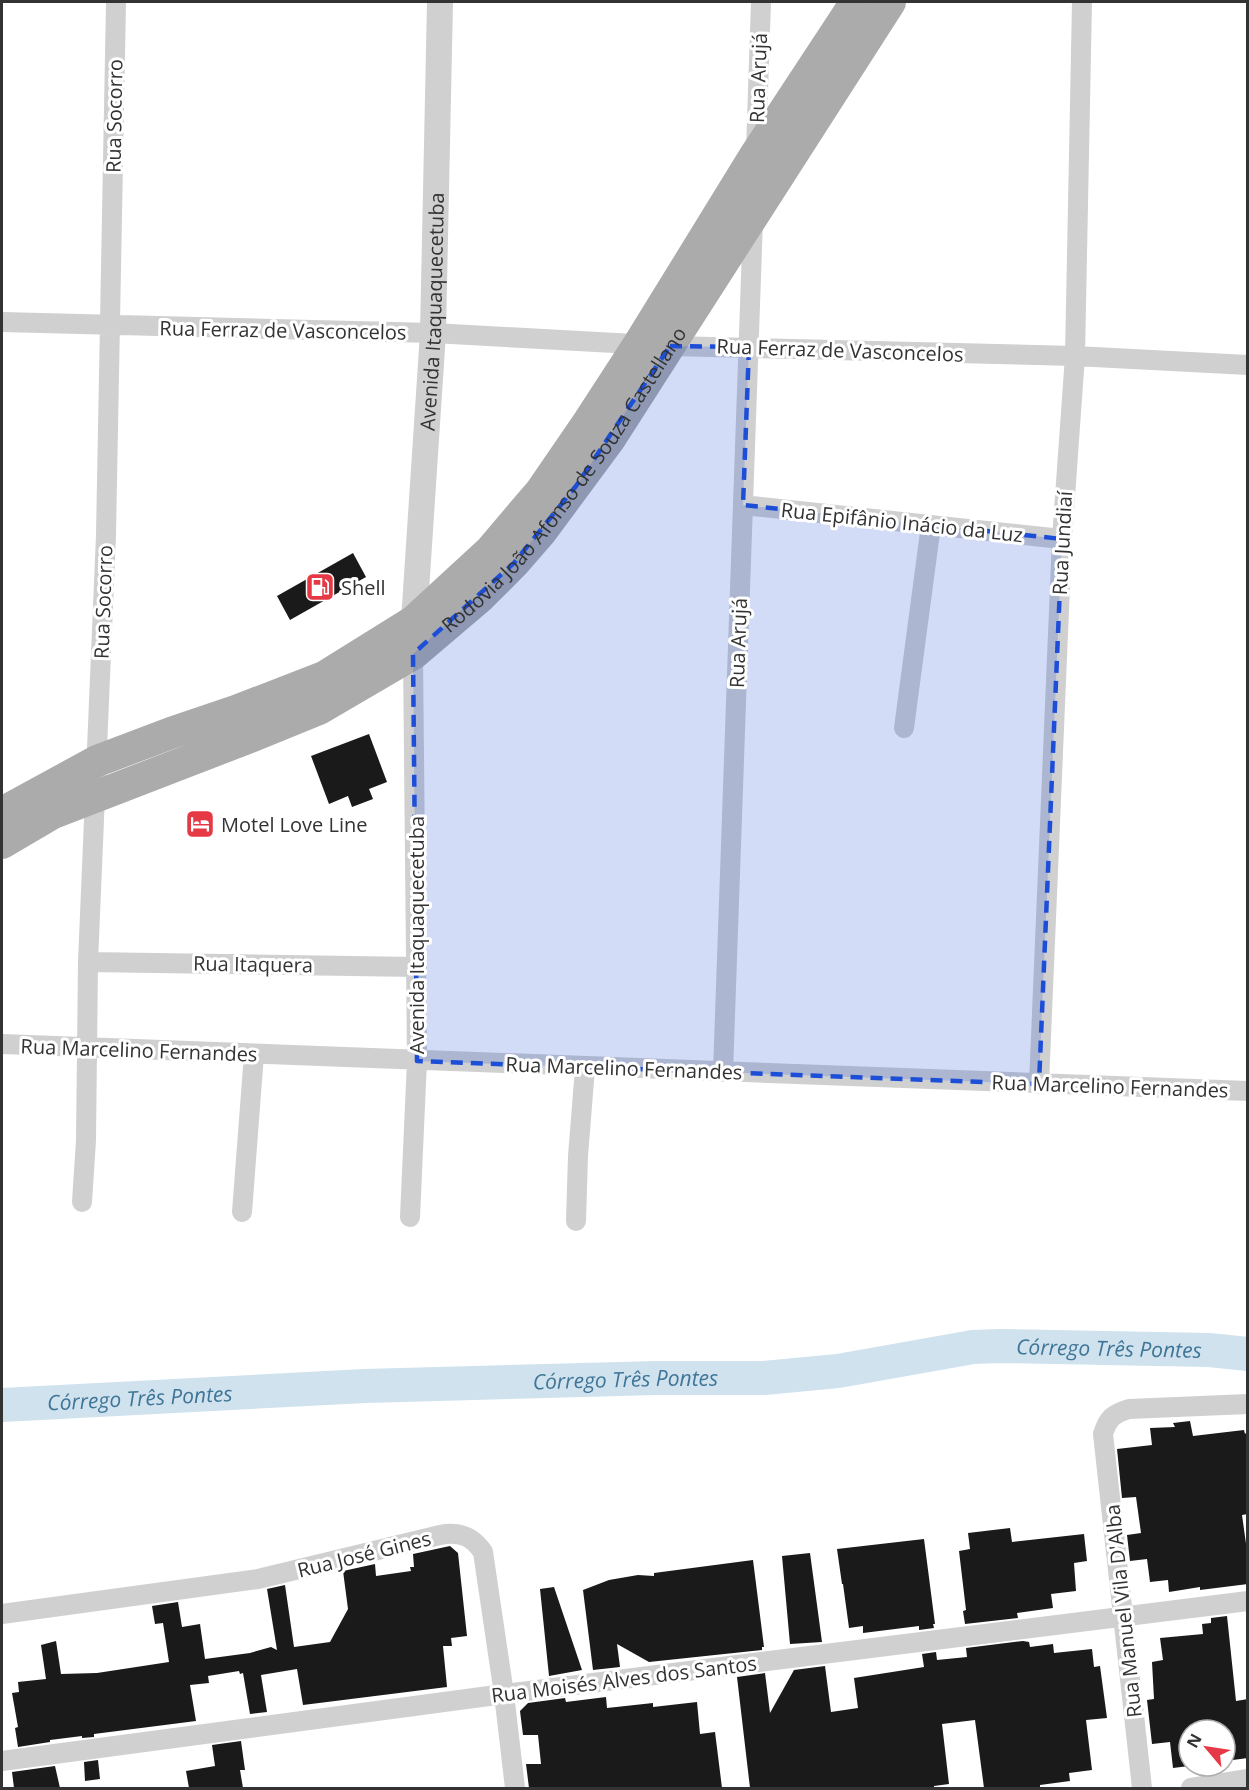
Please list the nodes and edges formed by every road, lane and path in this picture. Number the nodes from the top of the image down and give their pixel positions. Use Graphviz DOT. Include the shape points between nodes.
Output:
graph roads {
  1 [pos="116,2"];
  2 [pos="440,2"];
  3 [pos="761,2"];
  4 [pos="856,2"];
  5 [pos="890,2"];
  6 [pos="1082,2"];
  7 [pos="756,154"];
  8 [pos="753,214"];
  9 [pos="2,322"];
  10 [pos="109,326"];
  11 [pos="433,333"];
  12 [pos="639,344"];
  13 [pos="670,346"];
  14 [pos="749,347"];
  15 [pos="1075,357"];
  16 [pos="1248,365"];
  17 [pos="743,505"];
  18 [pos="931,525"];
  19 [pos="1062,538"];
  20 [pos="414,621"];
  21 [pos="413,654"];
  22 [pos="904,728"];
  23 [pos="97,761"];
  24 [pos="95,796"];
  25 [pos="2,813"];
  26 [pos="2,843"];
  27 [pos="88,962"];
  28 [pos="417,967"];
  29 [pos="2,1044"];
  30 [pos="87,1048"];
  31 [pos="254,1054"];
  32 [pos="417,1061"];
  33 [pos="585,1068"];
  34 [pos="723,1072"];
  35 [pos="1039,1084"];
  36 [pos="1248,1091"];
  37 [pos="82,1202"];
  38 [pos="242,1212"];
  39 [pos="410,1216"];
  40 [pos="576,1221"];
  41 [pos="1248,1404"];
  42 [pos="1248,1601"];
  43 [pos="2,1614"];
  44 [pos="1123,1617"];
  45 [pos="504,1694"];
  46 [pos="2,1761"];
  47 [pos="1248,1779"];
  48 [pos="515,1788"];
  49 [pos="1142,1788"];
  50 [pos="1191,1788"];
  1 -- 10 [label="street, Rua Socorro"];
  2 -- 11 [label="street, Avenida Itaquaquecetuba"];
  3 -- 7 [label="street, Rua Arujá"];
  4 -- 7 [label="main road, Rodovia João Afonso de Souza Castellano"];
  5 -- 8 [label="main road, Rodovia João Afonso de Souza Castellano"];
  6 -- 15 [label="street, Rua Jundiaí"];
  7 -- 12 [label="main road, Rodovia João Afonso de Souza Castellano"];
  8 -- 13 [label="main road, Rodovia João Afonso de Souza Castellano"];
  8 -- 14 [label="street, Rua Arujá"];
  9 -- 10 [label="street, Rua Ferraz de Vasconcelos"];
  10 -- 11 [label="street, Rua Ferraz de Vasconcelos"];
  10 -- 23 [label="street, Rua Socorro"];
  11 -- 12 [label="street, Rua Ferraz de Vasconcelos"];
  11 -- 20 [label="street, Avenida Itaquaquecetuba"];
  12 -- 13 [label="street, Rua Ferraz de Vasconcelos"];
  12 -- 20 [label="main road, Rodovia João Afonso de Souza Castellano" via="541,490 490,551"];
  13 -- 14 [label="street, Rua Ferraz de Vasconcelos"];
  13 -- 21 [label="main road, Rodovia João Afonso de Souza Castellano" via="609,440 541,532 480,597"];
  14 -- 15 [label="street, Rua Ferraz de Vasconcelos"];
  14 -- 17 [label="street, Rua Arujá"];
  15 -- 16 [label="street, Rua Ferraz de Vasconcelos"];
  15 -- 19 [label="street, Rua Jundiaí"];
  17 -- 18 [label="street, Rua Epifânio Inácio da Luz"];
  17 -- 34 [label="street, Rua Arujá"];
  18 -- 19 [label="street, Rua Epifânio Inácio da Luz"];
  18 -- 22 [label="street"];
  19 -- 35 [label="street, Rua Jundiaí"];
  20 -- 23 [label="main road, Rodovia João Afonso de Souza Castellano" via="324,677"];
  21 -- 24 [label="main road, Rodovia João Afonso de Souza Castellano" via="319,709"];
  21 -- 28 [label="street, Avenida Itaquaquecetuba"];
  23 -- 24 [label="street, Rua Socorro"];
  23 -- 25 [label="main road, Rodovia João Afonso de Souza Castellano"];
  24 -- 26 [label="main road, Rodovia João Afonso de Souza Castellano" via="53,813"];
  24 -- 27 [label="street, Rua Socorro"];
  27 -- 28 [label="street, Rua Itaquera"];
  27 -- 30 [label="street, Rua Socorro"];
  28 -- 32 [label="street, Avenida Itaquaquecetuba"];
  29 -- 30 [label="street, Rua Marcelino Fernandes"];
  30 -- 31 [label="street, Rua Marcelino Fernandes"];
  30 -- 37 [label="street, Rua Socorro"];
  31 -- 32 [label="street, Rua Marcelino Fernandes"];
  31 -- 38 [label="street"];
  32 -- 33 [label="street, Rua Marcelino Fernandes"];
  32 -- 39 [label="street, Avenida Itaquaquecetuba"];
  33 -- 34 [label="street, Rua Marcelino Fernandes"];
  33 -- 40 [label="street"];
  34 -- 35 [label="street, Rua Marcelino Fernandes"];
  35 -- 36 [label="street, Rua Marcelino Fernandes"];
  41 -- 44 [label="street, Rua Manuel Vila D'Alba" via="1129,1409 1107,1421 1103,1434"];
  42 -- 44 [label="street, Rua Moisés Alves dos Santos"];
  43 -- 45 [label="street, Rua José Gines" via="258,1580 452,1533 476,1542 483,1552"];
  44 -- 45 [label="street, Rua Moisés Alves dos Santos"];
  44 -- 49 [label="street, Rua Manuel Vila D'Alba"];
  45 -- 46 [label="street, Rua Moisés Alves dos Santos"];
  45 -- 48 [label="street, Rua José Gines"];
  47 -- 50 [label="street"];
}
